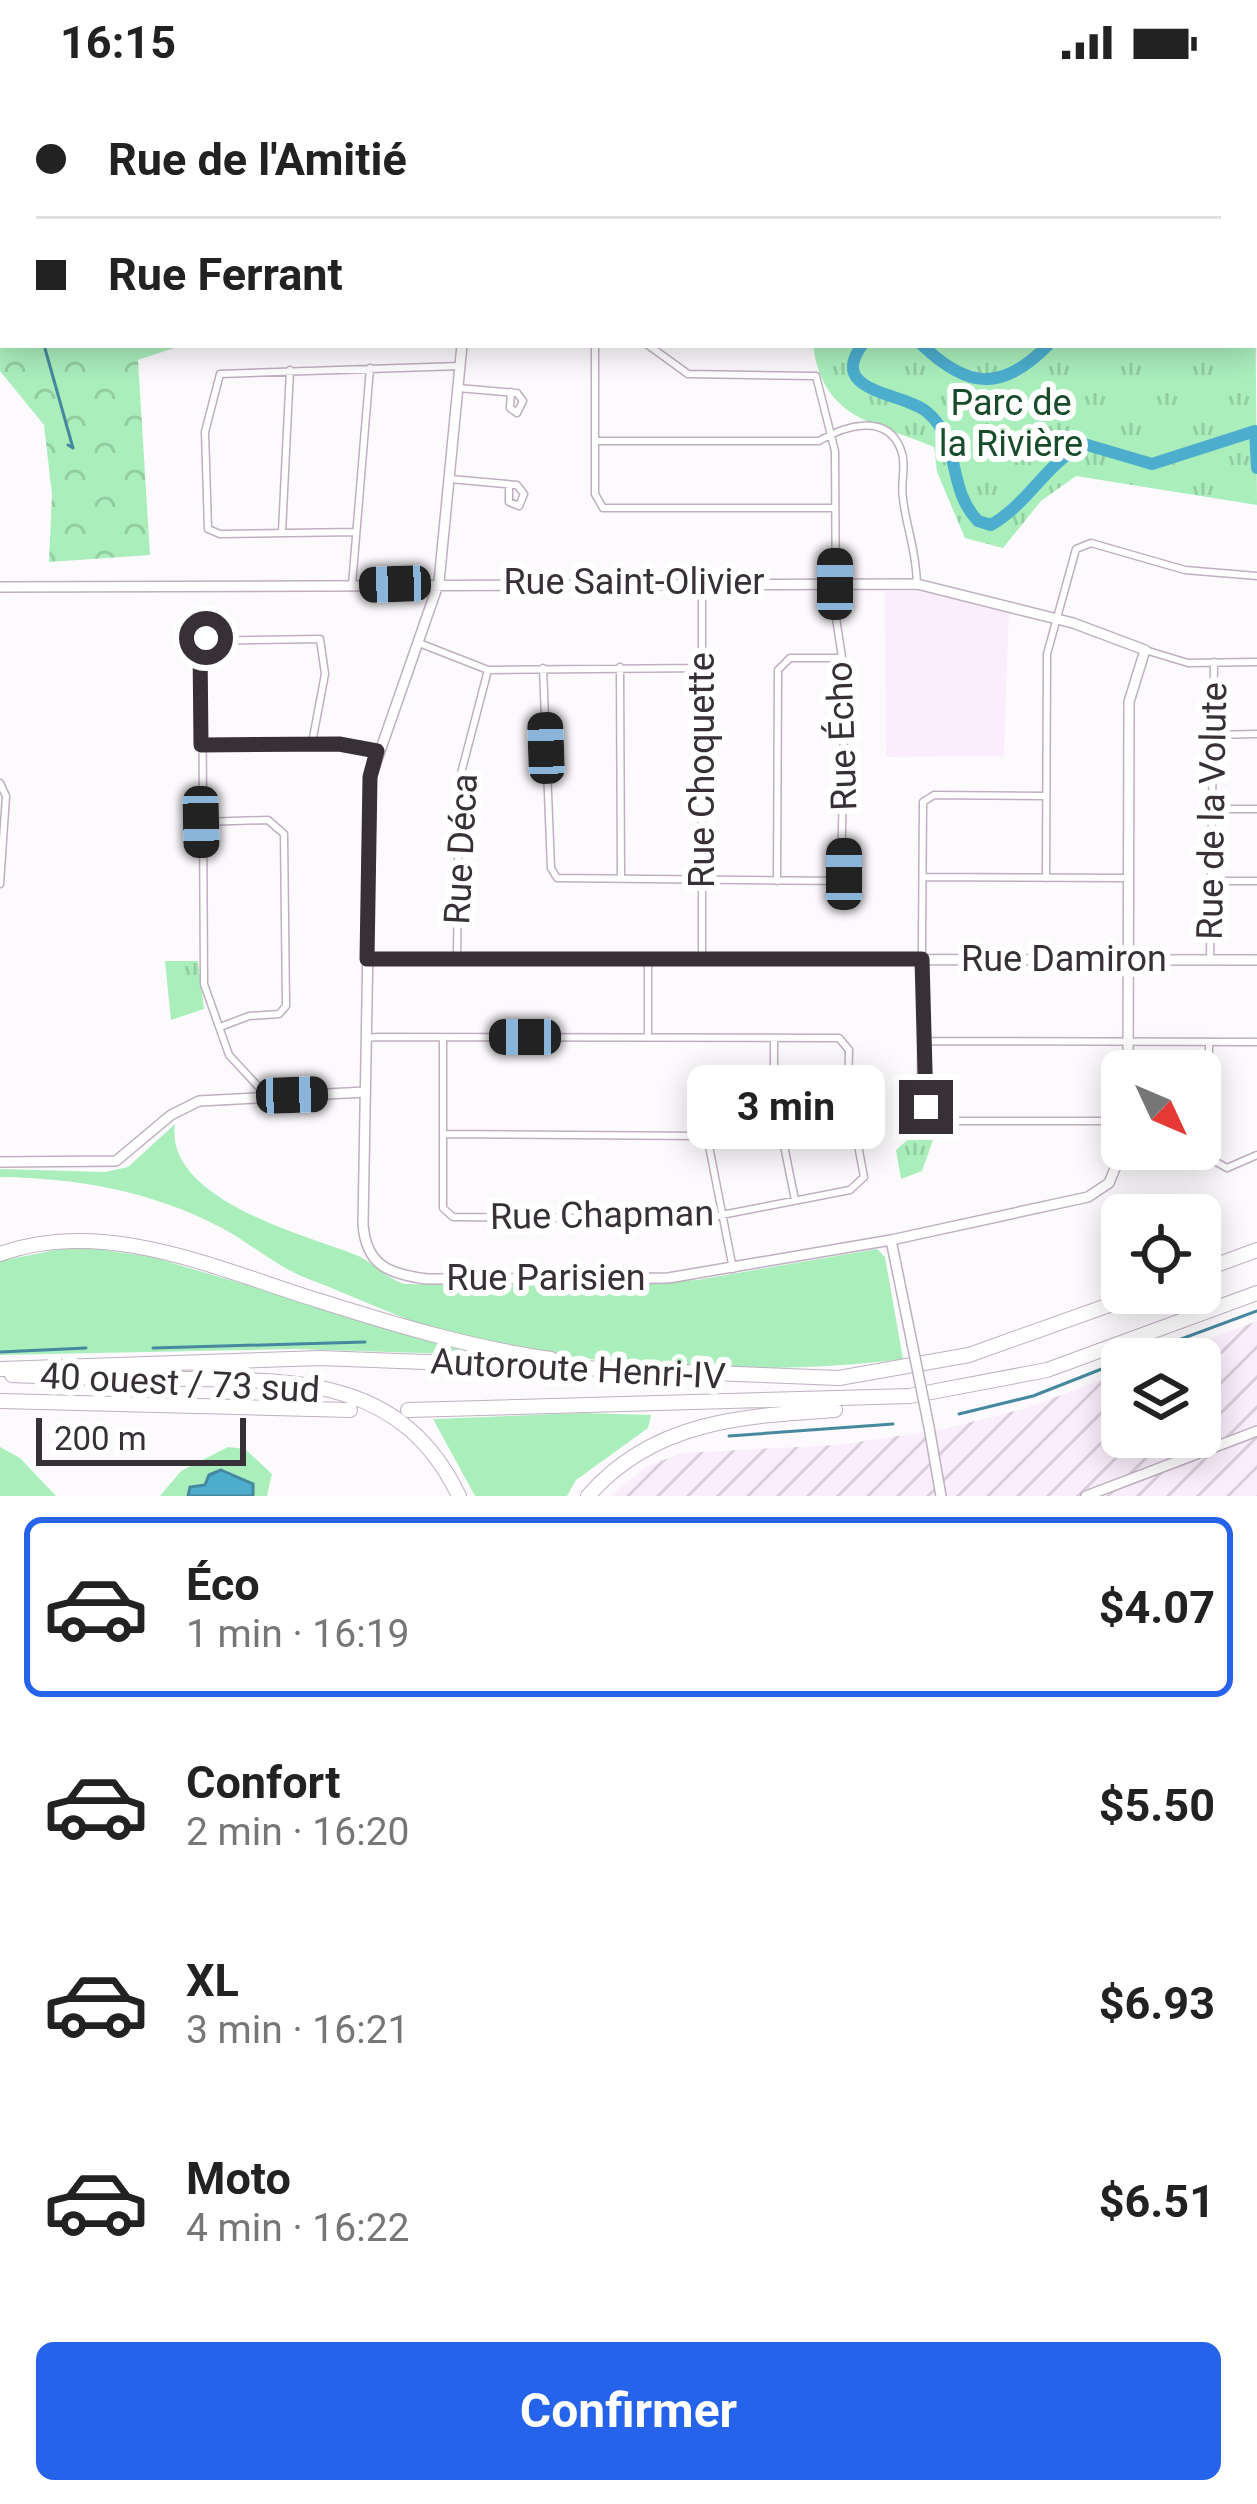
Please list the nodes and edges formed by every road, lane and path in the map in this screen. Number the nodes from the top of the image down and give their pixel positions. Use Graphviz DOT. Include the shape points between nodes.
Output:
graph roads {
  1 [pos="462,348"];
  2 [pos="595,348"];
  3 [pos="652,348"];
  4 [pos="460,366"];
  5 [pos="370,368"];
  6 [pos="290,370"];
  7 [pos="458,388"];
  8 [pos="511,392"];
  9 [pos="831,433"];
  10 [pos="595,441"];
  11 [pos="450,479"];
  12 [pos="509,484"];
  13 [pos="835,508"];
  14 [pos="281,532"];
  15 [pos="356,532"];
  16 [pos="1257,576"];
  17 [pos="439,582"];
  18 [pos="702,582"];
  19 [pos="835,584"];
  20 [pos="917,584"];
  21 [pos="352,585"];
  22 [pos="0,587"];
  23 [pos="1056,619"];
  24 [pos="419,643"];
  25 [pos="1145,650"];
  26 [pos="842,658"];
  27 [pos="1214,662"];
  28 [pos="1257,662"];
  29 [pos="544,668"];
  30 [pos="620,668"];
  31 [pos="703,668"];
  32 [pos="488,670"];
  33 [pos="1257,734"];
  34 [pos="1214,735"];
  35 [pos="312,743"];
  36 [pos="201,745"];
  37 [pos="377,751"];
  38 [pos="0,783"];
  39 [pos="1046,796"];
  40 [pos="1213,809"];
  41 [pos="1257,809"];
  42 [pos="201,822"];
  43 [pos="702,877"];
  44 [pos="922,877"];
  45 [pos="621,878"];
  46 [pos="1046,878"];
  47 [pos="1129,878"];
  48 [pos="1211,880"];
  49 [pos="777,881"];
  50 [pos="1257,881"];
  51 [pos="0,884"];
  52 [pos="457,958"];
  53 [pos="367,959"];
  54 [pos="648,959"];
  55 [pos="702,959"];
  56 [pos="922,959"];
  57 [pos="1128,959"];
  58 [pos="1210,960"];
  59 [pos="1257,960"];
  60 [pos="220,1028"];
  61 [pos="366,1037"];
  62 [pos="648,1037"];
  63 [pos="442,1038"];
  64 [pos="774,1038"];
  65 [pos="921,1041"];
  66 [pos="1128,1041"];
  67 [pos="1209,1042"];
  68 [pos="1257,1042"];
  69 [pos="1128,1050"];
  70 [pos="365,1092"];
  71 [pos="267,1096"];
  72 [pos="1101,1121"];
  73 [pos="443,1134"];
  74 [pos="1257,1155"];
  75 [pos="0,1162"];
  76 [pos="1115,1170"];
  77 [pos="795,1201"];
  78 [pos="722,1214"];
  79 [pos="891,1240"];
  80 [pos="1257,1250"];
  81 [pos="0,1254"];
  82 [pos="1221,1263"];
  83 [pos="733,1269"];
  84 [pos="1257,1293"];
  85 [pos="1101,1308"];
  86 [pos="640,1370"];
  87 [pos="1047,1370"];
  88 [pos="0,1372"];
  89 [pos="0,1401"];
  90 [pos="350,1410"];
  91 [pos="408,1410"];
  92 [pos="1257,1431"];
  93 [pos="460,1496"];
  94 [pos="587,1496"];
  95 [pos="941,1496"];
  96 [pos="1086,1496"];
  1 -- 4 [label="street, Rue Parisien"];
  2 -- 10 [label="street"];
  3 -- 9 [label="street, Rue Écho" via="688,374 816,376"];
  4 -- 5 [label="street"];
  4 -- 7 [label="street, Rue Parisien"];
  5 -- 6 [label="street"];
  5 -- 15 [label="street"];
  6 -- 14 [label="street"];
  6 -- 14 [label="street" via="220,374 205,432 208,529"];
  7 -- 8 [label="street"];
  7 -- 11 [label="street, Rue Parisien"];
  9 -- 10 [label="street" via="814,441"];
  9 -- 13 [label="street, Rue Écho"];
  9 -- 20 [label="street" via="865,424 900,447"];
  10 -- 13 [label="street" via="595,494 603,508"];
  11 -- 12 [label="street"];
  11 -- 17 [label="street, Rue Parisien"];
  13 -- 19 [label="street, Rue Écho"];
  14 -- 15 [label="street"];
  15 -- 21 [label="street"];
  16 -- 23 [label="street" via="1185,570 1085,543 1073,556"];
  17 -- 18 [label="street, Rue Saint-Olivier"];
  17 -- 21 [label="street, Rue Saint-Olivier"];
  17 -- 24 [label="street, Rue Parisien"];
  18 -- 19 [label="street, Rue Saint-Olivier"];
  18 -- 31 [label="street, Rue Choquette"];
  19 -- 20 [label="street, Rue Saint-Olivier"];
  19 -- 26 [label="street, Rue Écho"];
  20 -- 23 [label="street, Rue Saint-Olivier"];
  21 -- 22 [label="street, Rue Saint-Olivier"];
  23 -- 25 [label="street, Rue Saint-Olivier"];
  23 -- 39 [label="street" via="1048,654"];
  24 -- 32 [label="street"];
  24 -- 37 [label="street, Rue Parisien"];
  25 -- 27 [label="street, Rue Saint-Olivier"];
  25 -- 47 [label="street" via="1129,702"];
  26 -- 49 [label="street" via="790,658 778,670"];
  26 -- 49 [label="street, Rue Écho" via="842,881"];
  27 -- 28 [label="street, Rue Saint-Olivier"];
  27 -- 34 [label="street, Rue de la Volute"];
  29 -- 30 [label="street"];
  29 -- 32 [label="street"];
  29 -- 45 [label="street" via="550,868 557,878"];
  30 -- 31 [label="street"];
  30 -- 45 [label="street"];
  31 -- 43 [label="street, Rue Choquette"];
  32 -- 52 [label="street, Rue Déca" via="459,781"];
  33 -- 34 [label="street"];
  34 -- 40 [label="street, Rue de la Volute"];
  35 -- 36 [label="street"];
  35 -- 36 [label="street" via="326,674 320,639 214,637 200,646"];
  35 -- 37 [label="street"];
  36 -- 42 [label="street"];
  37 -- 53 [label="street, Rue Parisien"];
  38 -- 51 [label="street"];
  39 -- 44 [label="street" via="928,797 921,808"];
  39 -- 46 [label="street"];
  40 -- 41 [label="street"];
  40 -- 48 [label="street, Rue de la Volute"];
  42 -- 60 [label="street" via="204,984"];
  42 -- 60 [label="street" via="268,820 284,834 286,1006 279,1015"];
  43 -- 45 [label="street"];
  43 -- 49 [label="street"];
  43 -- 55 [label="street, Rue Choquette"];
  44 -- 46 [label="street"];
  44 -- 56 [label="street"];
  46 -- 47 [label="street"];
  47 -- 57 [label="street"];
  48 -- 50 [label="street"];
  48 -- 58 [label="street, Rue de la Volute"];
  52 -- 53 [label="street, Rue Damiron"];
  52 -- 54 [label="street, Rue Damiron"];
  53 -- 61 [label="street, Rue Parisien"];
  54 -- 55 [label="street, Rue Damiron"];
  54 -- 62 [label="street"];
  55 -- 56 [label="street, Rue Damiron"];
  56 -- 57 [label="street, Rue Damiron"];
  56 -- 65 [label="street"];
  57 -- 58 [label="street, Rue Damiron"];
  57 -- 66 [label="street"];
  58 -- 59 [label="street, Rue Damiron"];
  60 -- 71 [label="street" via="230,1055"];
  61 -- 63 [label="street"];
  61 -- 70 [label="street, Rue Parisien"];
  62 -- 63 [label="street"];
  62 -- 64 [label="street"];
  63 -- 73 [label="street, Rue Chapman"];
  64 -- 77 [label="street" via="774,1096"];
  64 -- 77 [label="street, Rue Chapman" via="847,1044 864,1177 850,1190"];
  65 -- 66 [label="street"];
  65 -- 72 [label="street" via="923,1094 935,1120"];
  66 -- 67 [label="street"];
  66 -- 69 [label="street"];
  67 -- 68 [label="street"];
  67 -- 74 [label="street" via="1209,1158 1227,1168"];
  70 -- 71 [label="street"];
  70 -- 83 [label="street, Rue Parisien" via="365,1247 386,1270 427,1279 621,1279"];
  71 -- 75 [label="street" via="191,1103 116,1161"];
  73 -- 78 [label="street" via="698,1134 709,1146"];
  73 -- 78 [label="street, Rue Chapman" via="443,1208 453,1217"];
  76 -- 79 [label="street, Rue Parisien" via="1088,1197"];
  77 -- 78 [label="street, Rue Chapman"];
  78 -- 83 [label="street"];
  79 -- 83 [label="street, Rue Parisien"];
  79 -- 95 [label="street, bridge"];
  80 -- 82 [label="highway"];
  81 -- 86 [label="highway" via="54,1241 113,1241 454,1340"];
  84 -- 87 [label="highway, Autoroute Henri-IV"];
  85 -- 86 [label="highway, Autoroute Henri-IV" via="1010,1342 884,1373 790,1380"];
  86 -- 88 [label="highway, Autoroute Henri-IV" via="320,1358"];
  87 -- 91 [label="highway, Autoroute Henri-IV" via="867,1400"];
  87 -- 94 [label="highway" via="943,1399 691,1427 642,1449"];
  88 -- 93 [label="highway, 40 ouest / 73 sud" via="334,1389 410,1430"];
  89 -- 90 [label="highway"];
  92 -- 96 [label="street"];
}
